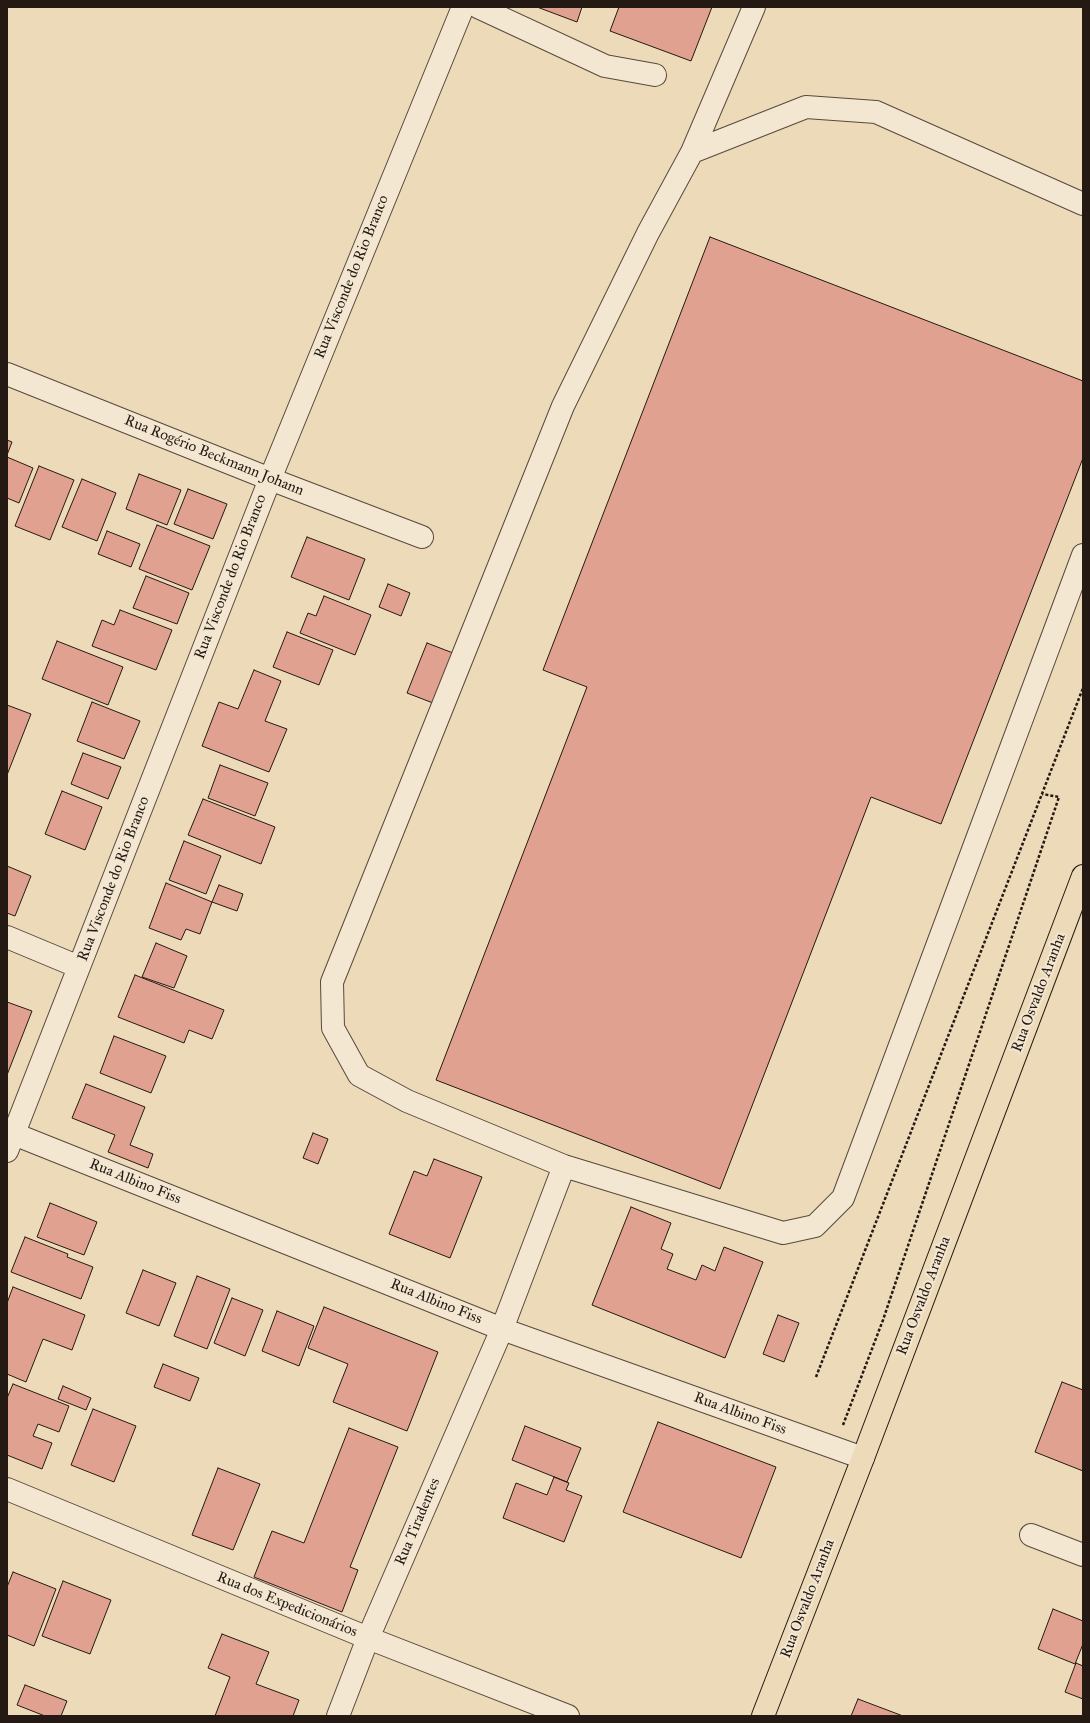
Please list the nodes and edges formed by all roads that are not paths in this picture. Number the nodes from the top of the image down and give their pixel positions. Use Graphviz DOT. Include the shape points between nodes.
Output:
graph roads {
  1 [pos="463,7"];
  2 [pos="478,7"];
  3 [pos="754,7"];
  4 [pos="655,75"];
  5 [pos="692,152"];
  6 [pos="1083,204"];
  7 [pos="7,374"];
  8 [pos="270,479"];
  9 [pos="422,537"];
  10 [pos="1083,555"];
  11 [pos="1083,876"];
  12 [pos="7,937"];
  13 [pos="79,967"];
  14 [pos="10,1142"];
  15 [pos="564,1166"];
  16 [pos="502,1329"];
  17 [pos="863,1458"];
  18 [pos="7,1489"];
  19 [pos="1031,1535"];
  20 [pos="1083,1555"];
  21 [pos="368,1638"];
  22 [pos="338,1716"];
  23 [pos="568,1716"];
  24 [pos="763,1716"];
  1 -- 8 [label="street, Rua Visconde do Rio Branco"];
  2 -- 4 [label="street" via="605,66"];
  3 -- 5 [label="street"];
  5 -- 6 [label="street" via="806,107 876,112"];
  5 -- 15 [label="street" via="648,233 563,406 332,982 334,1028 359,1075 407,1101"];
  7 -- 8 [label="street, Rua Rogério Beckmann Johann"];
  8 -- 9 [label="street, Rua Rogério Beckmann Johann"];
  8 -- 13 [label="street, Rua Visconde do Rio Branco"];
  10 -- 15 [label="street" via="843,1198 815,1226 783,1234"];
  11 -- 17 [label="main road, Rua Osvaldo Aranha"];
  12 -- 13 [label="street"];
  13 -- 14 [label="street, Rua Visconde do Rio Branco"];
  14 -- 16 [label="street, Rua Albino Fiss"];
  15 -- 16 [label="street, Rua Tiradentes"];
  16 -- 17 [label="street, Rua Albino Fiss"];
  16 -- 21 [label="street, Rua Tiradentes"];
  17 -- 24 [label="main road, Rua Osvaldo Aranha"];
  18 -- 21 [label="street, Rua dos Expedicionários"];
  19 -- 20 [label="street"];
  21 -- 22 [label="street, Rua Tiradentes"];
  21 -- 23 [label="street, Rua dos Expedicionários"];
}
